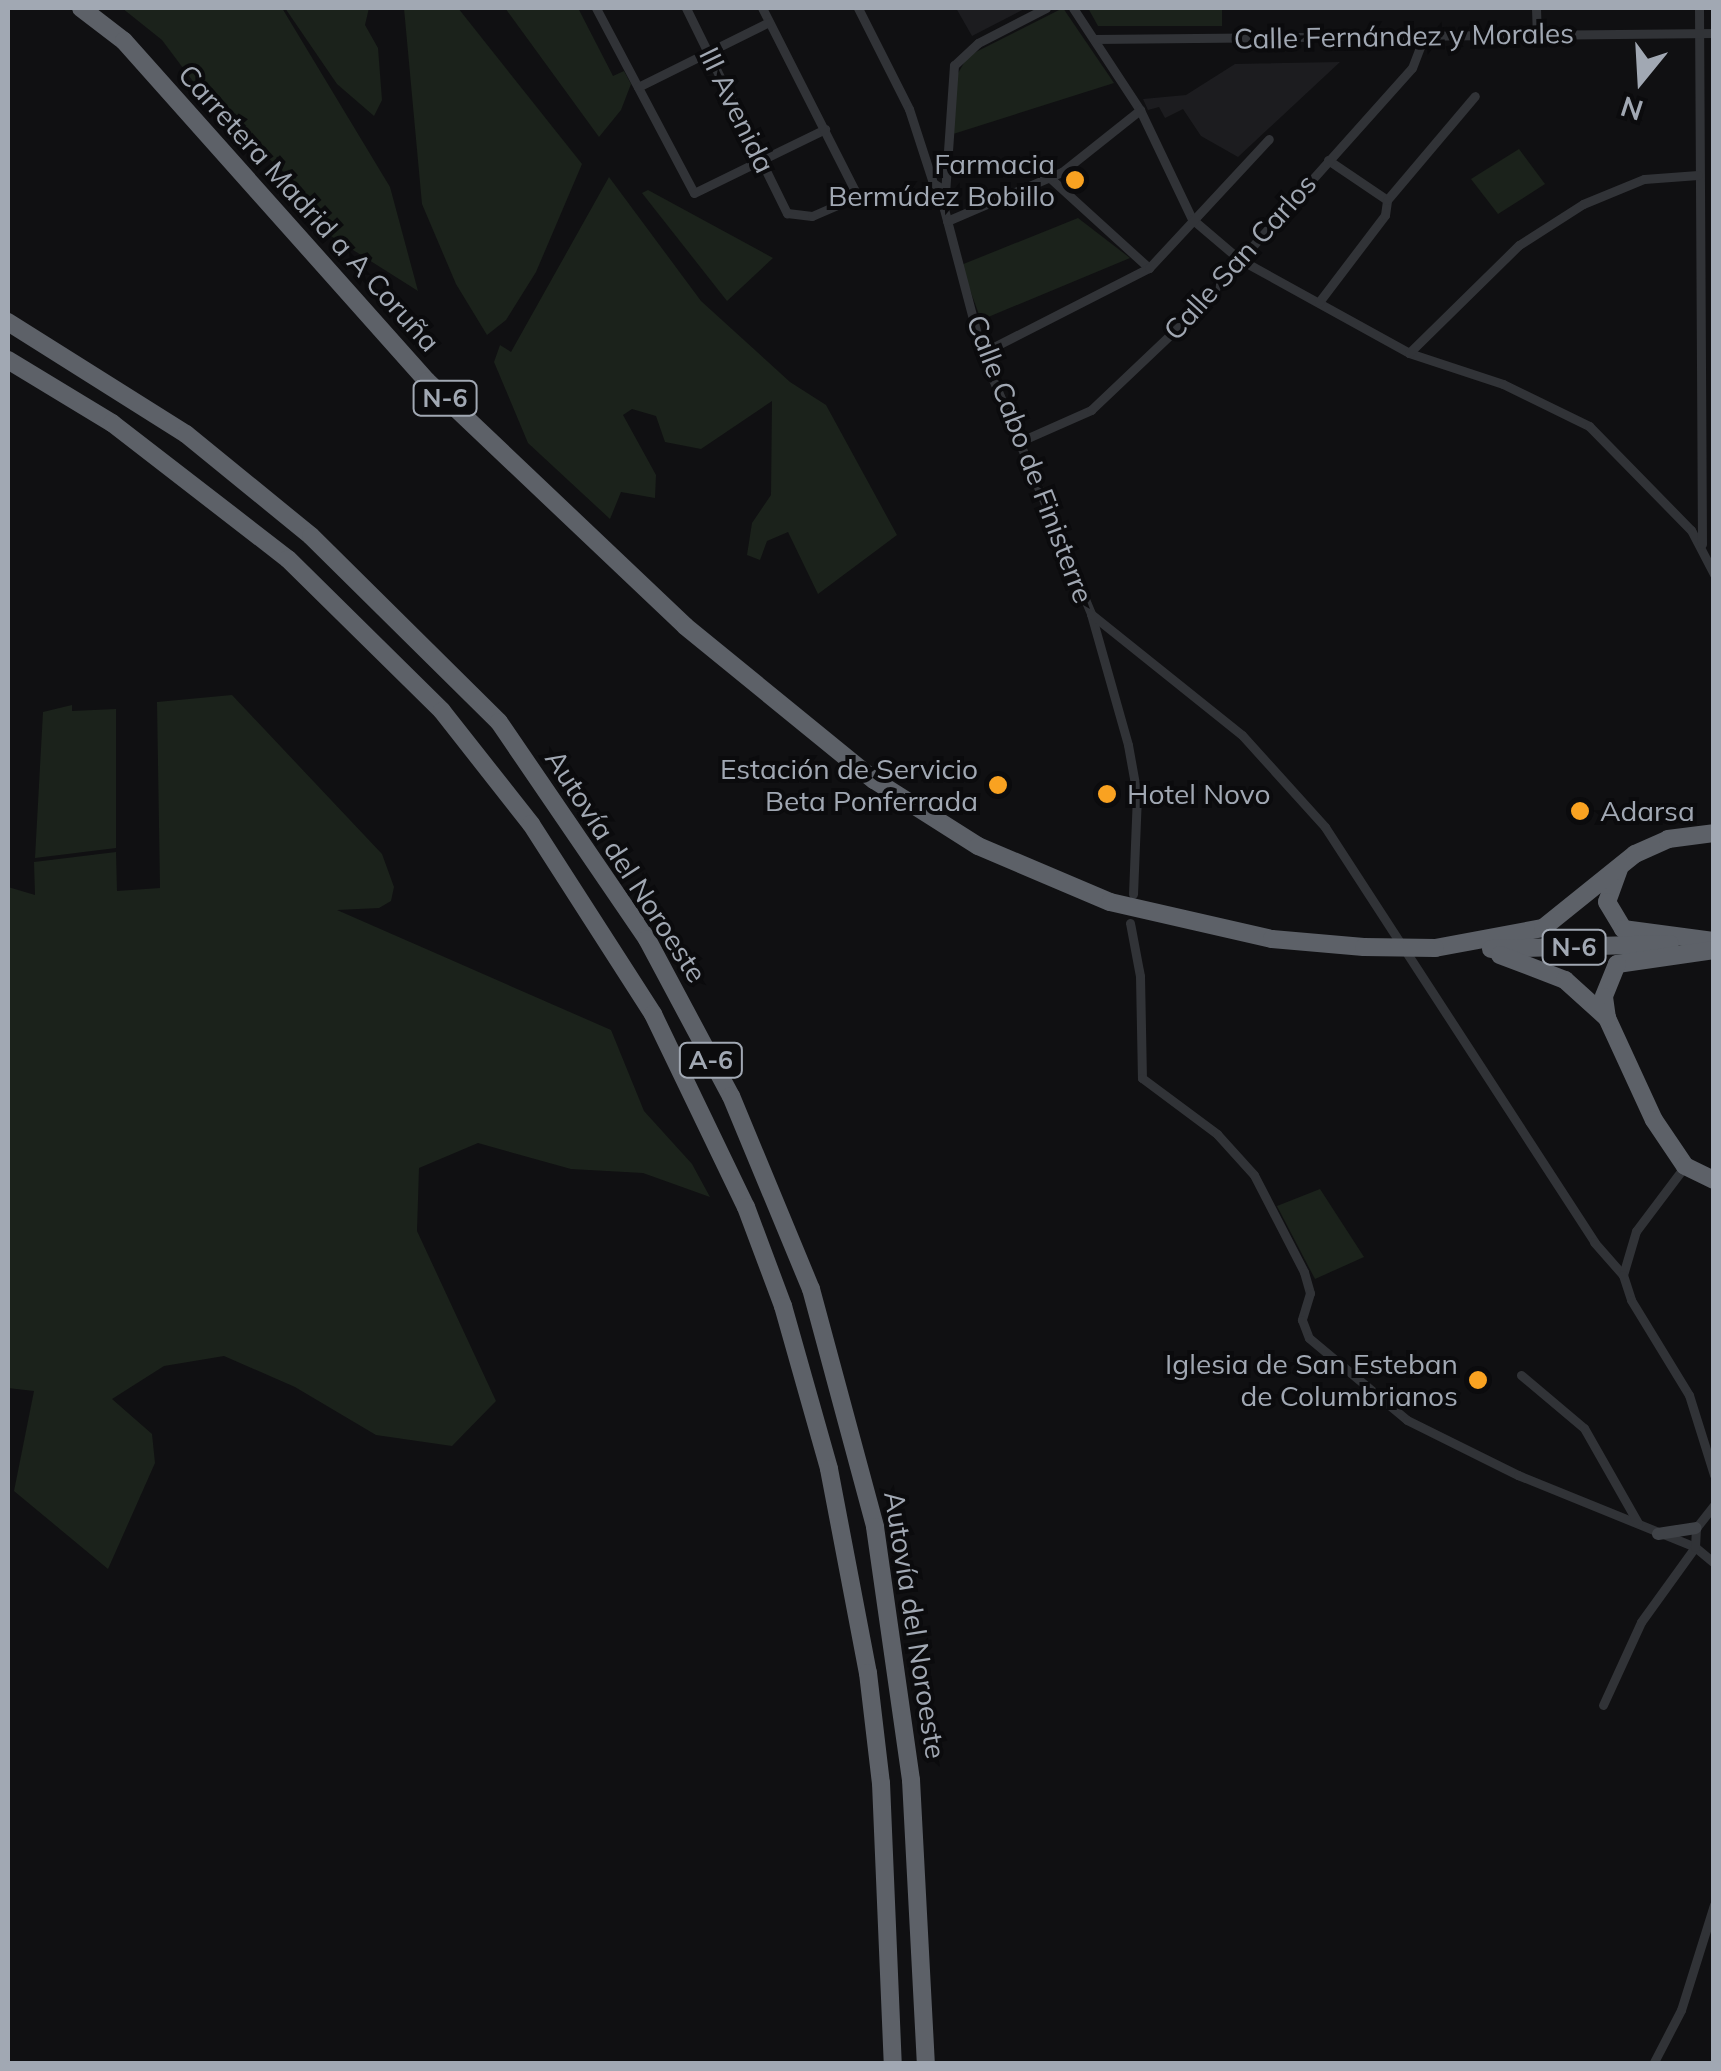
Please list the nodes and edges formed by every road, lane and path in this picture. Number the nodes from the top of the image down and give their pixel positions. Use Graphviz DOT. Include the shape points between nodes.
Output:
graph roads {
  1 [pos="81,8"];
  2 [pos="596,8"];
  3 [pos="686,8"];
  4 [pos="762,8"];
  5 [pos="858,8"];
  6 [pos="1046,8"];
  7 [pos="1073,8"];
  8 [pos="1536,8"];
  9 [pos="1700,8"];
  10 [pos="769,22"];
  11 [pos="1714,33"];
  12 [pos="1700,34"];
  13 [pos="1537,35"];
  14 [pos="1424,36"];
  15 [pos="1094,39"];
  16 [pos="708,50"];
  17 [pos="638,87"];
  18 [pos="1476,96"];
  19 [pos="1140,110"];
  20 [pos="824,129"];
  21 [pos="1268,139"];
  22 [pos="760,160"];
  23 [pos="1328,160"];
  24 [pos="1698,175"];
  25 [pos="1050,178"];
  26 [pos="944,190"];
  27 [pos="1388,200"];
  28 [pos="1192,219"];
  29 [pos="946,221"];
  30 [pos="1239,259"];
  31 [pos="1149,268"];
  32 [pos="1319,302"];
  33 [pos="8,322"];
  34 [pos="982,353"];
  35 [pos="1409,353"];
  36 [pos="8,360"];
  37 [pos="1021,441"];
  38 [pos="1702,544"];
  39 [pos="1714,574"];
  40 [pos="1091,614"];
  41 [pos="1709,835"];
  42 [pos="1624,861"];
  43 [pos="1132,894"];
  44 [pos="1130,922"];
  45 [pos="1714,945"];
  46 [pos="1435,948"];
  47 [pos="1607,1018"];
  48 [pos="1685,1166"];
  49 [pos="1713,1180"];
  50 [pos="1623,1275"];
  51 [pos="1521,1376"];
  52 [pos="1714,1474"];
  53 [pos="1714,1505"];
  54 [pos="1638,1524"];
  55 [pos="1696,1528"];
  56 [pos="1658,1534"];
  57 [pos="1695,1548"];
  58 [pos="1714,1563"];
  59 [pos="870,1700"];
  60 [pos="1603,1705"];
  61 [pos="1714,1905"];
  62 [pos="884,2064"];
  63 [pos="894,2064"];
  64 [pos="929,2064"];
  65 [pos="1653,2064"];
  1 -- 46 [label="highway, Carretera Madrid a A Coruña / N-6, bridge" via="124,40 426,381 685,626 874,780 968,841 1110,902 1272,940"];
  2 -- 17 [label="street"];
  3 -- 16 [label="street, III Avenida"];
  4 -- 10 [label="street"];
  5 -- 26 [label="street" via="909,109 933,184"];
  6 -- 26 [label="street, Calle Cabo de Finisterre" via="968,50 949,80"];
  7 -- 15 [label="street"];
  8 -- 13 [label="street"];
  9 -- 12 [label="street"];
  10 -- 16 [label="street"];
  10 -- 20 [label="street"];
  11 -- 12 [label="street, Calle Fernández y Morales"];
  12 -- 13 [label="street, Calle Fernández y Morales"];
  12 -- 24 [label="street"];
  13 -- 14 [label="street, Calle Fernández y Morales"];
  14 -- 15 [label="street, Calle Fernández y Morales"];
  14 -- 23 [label="street, Calle San Carlos" via="1412,68"];
  15 -- 19 [label="street"];
  16 -- 17 [label="street"];
  16 -- 22 [label="street, III Avenida"];
  17 -- 22 [label="street" via="694,193"];
  18 -- 27 [label="street"];
  19 -- 25 [label="street"];
  19 -- 28 [label="street"];
  20 -- 22 [label="street"];
  20 -- 22 [label="street, III Avenida" via="852,195 812,216 787,213"];
  21 -- 28 [label="street"];
  23 -- 27 [label="street"];
  23 -- 30 [label="street, Calle San Carlos"];
  24 -- 35 [label="street" via="1644,178 1583,204 1519,245"];
  24 -- 38 [label="street"];
  25 -- 29 [label="street"];
  25 -- 31 [label="street"];
  26 -- 29 [label="street, Calle Cabo de Finisterre"];
  27 -- 32 [label="street" via="1384,215"];
  28 -- 30 [label="street"];
  28 -- 31 [label="street"];
  29 -- 34 [label="street, Calle Cabo de Finisterre"];
  30 -- 32 [label="street"];
  30 -- 37 [label="street, Calle San Carlos" via="1091,410"];
  31 -- 34 [label="street"];
  32 -- 35 [label="street"];
  33 -- 64 [label="highway, Autovía del Noroeste / A-6" via="186,434 312,536 424,642 498,722 647,939 730,1096 812,1289 841,1383 899,1669"];
  34 -- 37 [label="street, Calle Cabo de Finisterre"];
  35 -- 38 [label="street" via="1503,384 1588,426"];
  36 -- 59 [label="highway, Autovía del Noroeste / A-6" via="112,423 288,559 442,711 532,824 605,934 696,1098 783,1306 830,1470"];
  37 -- 40 [label="street, Calle Cabo de Finisterre"];
  38 -- 39 [label="street"];
  40 -- 43 [label="street, Calle Cabo de Finisterre" via="1137,794"];
  40 -- 50 [label="street" via="1242,735 1325,827 1594,1242"];
  41 -- 42 [label="highway" via="1668,839"];
  42 -- 45 [label="highway" via="1607,902 1623,929"];
  42 -- 46 [label="highway" via="1543,928"];
  44 -- 54 [label="street" via="1140,976 1142,1078 1217,1134 1254,1175 1298,1254 1310,1294 1302,1320 1309,1338 1407,1420"];
  45 -- 46 [label="highway, Carretera Madrid a A Coruña / N-6"];
  45 -- 47 [label="highway" via="1618,964 1606,981"];
  46 -- 47 [label="highway" via="1539,966"];
  47 -- 48 [label="highway" via="1654,1120"];
  48 -- 49 [label="highway"];
  48 -- 50 [label="street" via="1636,1231"];
  50 -- 52 [label="street" via="1630,1300 1689,1395"];
  51 -- 54 [label="street" via="1584,1428"];
  53 -- 55 [label="street"];
  54 -- 56 [label="street"];
  55 -- 56 [label="street"];
  55 -- 57 [label="street"];
  56 -- 57 [label="street"];
  57 -- 58 [label="street"];
  57 -- 60 [label="street" via="1641,1622"];
  59 -- 62 [label="highway"];
  59 -- 63 [label="highway, Autovía del Noroeste / A-6" via="881,1784"];
  61 -- 65 [label="street" via="1682,2010"];
}
